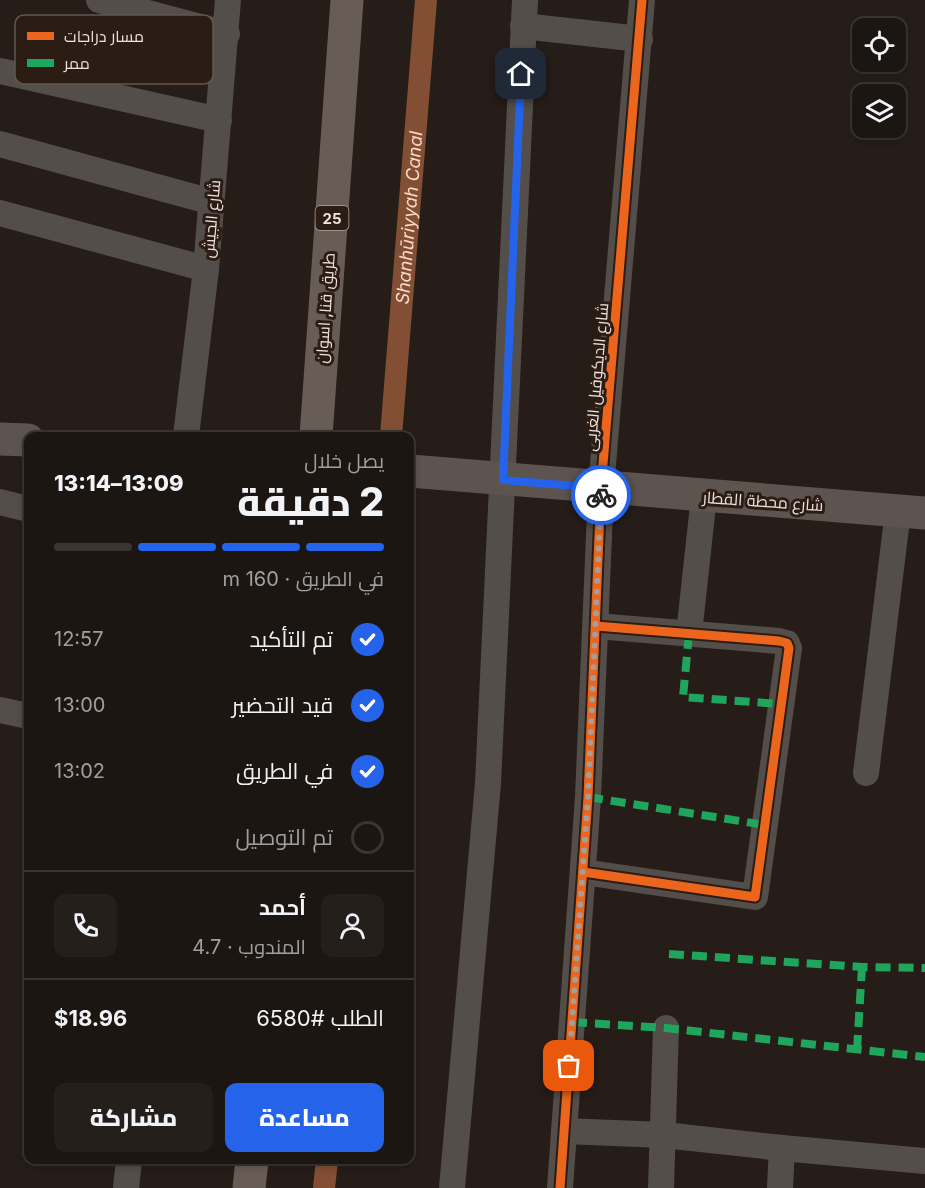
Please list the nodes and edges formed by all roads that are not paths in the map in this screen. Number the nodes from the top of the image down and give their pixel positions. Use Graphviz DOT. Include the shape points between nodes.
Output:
graph roads {
  1 [pos="99,0"];
  2 [pos="228,0"];
  3 [pos="347,0"];
  4 [pos="525,0"];
  5 [pos="642,0"];
  6 [pos="155,15"];
  7 [pos="523,26"];
  8 [pos="213,30"];
  9 [pos="227,34"];
  10 [pos="640,39"];
  11 [pos="0,71"];
  12 [pos="15,74"];
  13 [pos="58,84"];
  14 [pos="219,120"];
  15 [pos="0,144"];
  16 [pos="212,202"];
  17 [pos="0,213"];
  18 [pos="206,269"];
  19 [pos="186,432"];
  20 [pos="316,432"];
  21 [pos="0,438"];
  22 [pos="24,441"];
  23 [pos="414,471"];
  24 [pos="505,480"];
  25 [pos="594,488"];
  26 [pos="704,496"];
  27 [pos="0,502"];
  28 [pos="24,508"];
  29 [pos="912,512"];
  30 [pos="596,626"];
  31 [pos="688,634"];
  32 [pos="0,710"];
  33 [pos="24,715"];
  34 [pos="866,773"];
  35 [pos="583,872"];
  36 [pos="666,1028"];
  37 [pos="564,1131"];
  38 [pos="664,1135"];
  39 [pos="782,1148"];
  40 [pos="925,1161"];
  41 [pos="129,1164"];
  42 [pos="252,1164"];
  43 [pos="126,1188"];
  44 [pos="249,1188"];
  45 [pos="452,1188"];
  46 [pos="560,1188"];
  47 [pos="661,1188"];
  48 [pos="780,1188"];
  1 -- 6 [label="street"];
  2 -- 9 [label="street, شارع الجيش"];
  3 -- 20 [label="highway, طريق قنا, اسوان / 25"];
  4 -- 7 [label="street"];
  5 -- 10 [label="street, شارع الديكوفيل الغربى"];
  7 -- 10 [label="street"];
  7 -- 24 [label="street"];
  8 -- 9 [label="street"];
  9 -- 14 [label="street, شارع الجيش"];
  10 -- 25 [label="street, شارع الديكوفيل الغربى"];
  11 -- 12 [label="street"];
  13 -- 14 [label="street"];
  14 -- 16 [label="street, شارع الجيش"];
  15 -- 16 [label="street"];
  16 -- 18 [label="street, شارع الجيش"];
  17 -- 18 [label="street"];
  18 -- 19 [label="street, شارع الجيش"];
  21 -- 22 [label="street"];
  23 -- 24 [label="street, شارع محطة القطار"];
  24 -- 25 [label="street, شارع محطة القطار"];
  24 -- 45 [label="street" via="488,783"];
  25 -- 26 [label="street, شارع محطة القطار"];
  25 -- 30 [label="street, شارع الديكوفيل الغربى"];
  26 -- 29 [label="street, شارع محطة القطار"];
  26 -- 31 [label="street"];
  27 -- 28 [label="street"];
  29 -- 34 [label="street"];
  30 -- 31 [label="street"];
  30 -- 35 [label="street, شارع الديكوفيل الغربى"];
  31 -- 35 [label="street" via="784,642 789,648 755,897"];
  32 -- 33 [label="street"];
  35 -- 37 [label="street, شارع الديكوفيل الغربى"];
  36 -- 38 [label="street"];
  37 -- 38 [label="street"];
  37 -- 46 [label="street, شارع الديكوفيل الغربى"];
  38 -- 39 [label="street"];
  38 -- 47 [label="street"];
  39 -- 40 [label="street"];
  39 -- 48 [label="street"];
  41 -- 43 [label="street"];
  42 -- 44 [label="highway"];
}
